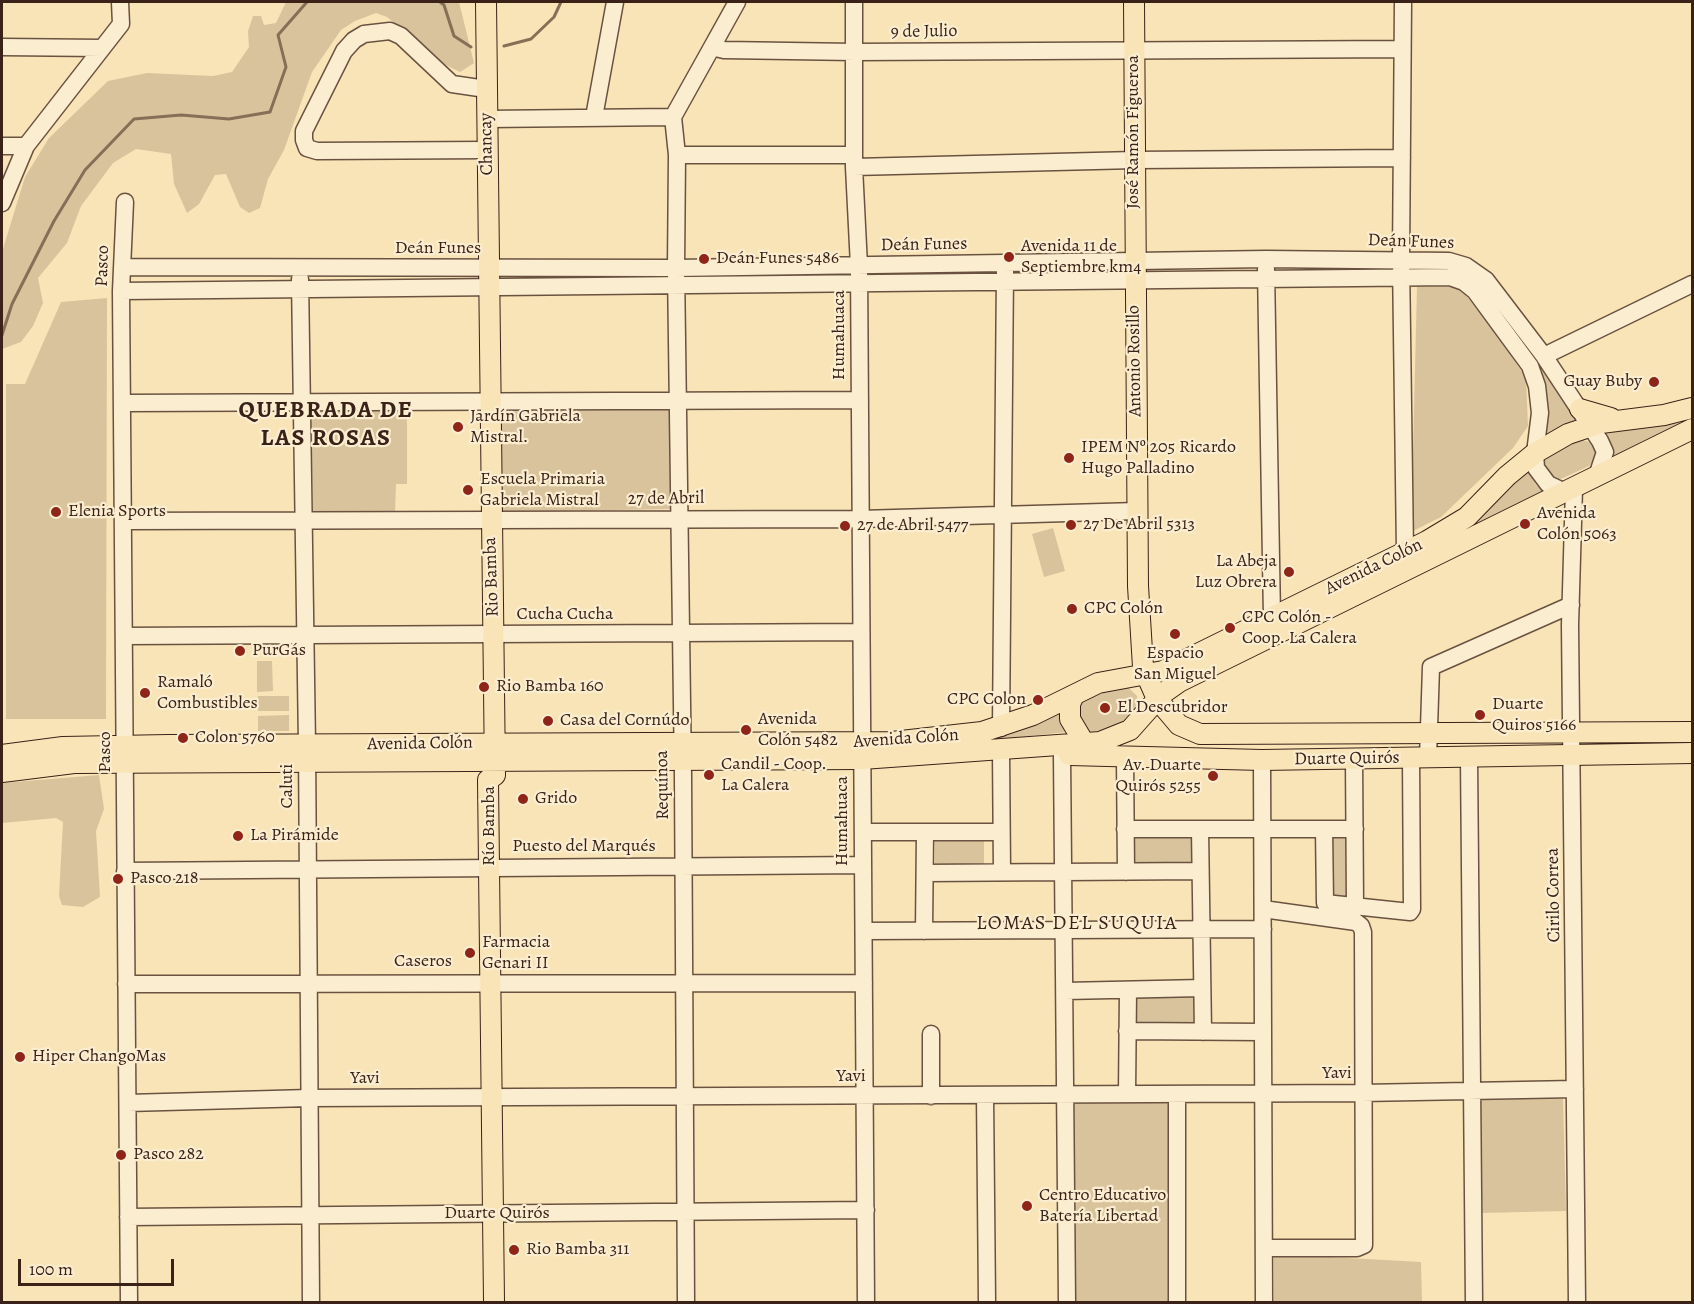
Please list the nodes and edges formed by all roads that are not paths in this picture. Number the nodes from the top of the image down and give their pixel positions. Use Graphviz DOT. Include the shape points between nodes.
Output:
graph roads {
  1 [pos="120,2"];
  2 [pos="486,2"];
  3 [pos="615,2"];
  4 [pos="737,2"];
  5 [pos="854,2"];
  6 [pos="1134,2"];
  7 [pos="1403,2"];
  8 [pos="2,47"];
  9 [pos="712,47"];
  10 [pos="102,48"];
  11 [pos="1402,49"];
  12 [pos="1134,50"];
  13 [pos="854,52"];
  14 [pos="486,89"];
  15 [pos="594,117"];
  16 [pos="673,117"];
  17 [pos="487,119"];
  18 [pos="2,146"];
  19 [pos="26,146"];
  20 [pos="487,150"];
  21 [pos="677,155"];
  22 [pos="1402,158"];
  23 [pos="1135,160"];
  24 [pos="854,161"];
  25 [pos="125,202"];
  26 [pos="2,203"];
  27 [pos="1266,259"];
  28 [pos="1401,260"];
  29 [pos="1005,263"];
  30 [pos="122,267"];
  31 [pos="300,269"];
  32 [pos="1134,271"];
  33 [pos="859,275"];
  34 [pos="676,276"];
  35 [pos="488,277"];
  36 [pos="1401,277"];
  37 [pos="1265,278"];
  38 [pos="1005,281"];
  39 [pos="1692,285"];
  40 [pos="300,288"];
  41 [pos="121,291"];
  42 [pos="1544,356"];
  43 [pos="679,400"];
  44 [pos="860,400"];
  45 [pos="490,401"];
  46 [pos="302,402"];
  47 [pos="124,403"];
  48 [pos="1692,408"];
  49 [pos="1580,409"];
  50 [pos="1623,420"];
  51 [pos="1591,426"];
  52 [pos="1692,429"];
  53 [pos="1535,453"];
  54 [pos="1597,476"];
  55 [pos="1569,490"];
  56 [pos="1137,512"];
  57 [pos="1004,514"];
  58 [pos="679,517"];
  59 [pos="303,519"];
  60 [pos="860,519"];
  61 [pos="124,521"];
  62 [pos="490,521"];
  63 [pos="1405,552"];
  64 [pos="1571,605"];
  65 [pos="1272,618"];
  66 [pos="861,632"];
  67 [pos="680,634"];
  68 [pos="305,635"];
  69 [pos="494,635"];
  70 [pos="124,636"];
  71 [pos="1145,676"];
  72 [pos="1074,694"];
  73 [pos="1157,699"];
  74 [pos="1001,728"];
  75 [pos="1428,732"];
  76 [pos="1692,732"];
  77 [pos="1572,734"];
  78 [pos="1001,750"];
  79 [pos="1089,750"];
  80 [pos="862,751"];
  81 [pos="683,752"];
  82 [pos="307,753"];
  83 [pos="1692,753"];
  84 [pos="125,754"];
  85 [pos="2,755"];
  86 [pos="1062,755"];
  87 [pos="1572,756"];
  88 [pos="1125,758"];
  89 [pos="1420,758"];
  90 [pos="1469,758"];
  91 [pos="495,759"];
  92 [pos="1354,759"];
  93 [pos="1262,760"];
  94 [pos="2,772"];
  95 [pos="1125,829"];
  96 [pos="1200,829"];
  97 [pos="1263,829"];
  98 [pos="1324,829"];
  99 [pos="1355,829"];
  100 [pos="863,832"];
  101 [pos="925,832"];
  102 [pos="1001,832"];
  103 [pos="863,865"];
  104 [pos="497,866"];
  105 [pos="683,866"];
  106 [pos="307,868"];
  107 [pos="125,871"];
  108 [pos="1200,871"];
  109 [pos="1002,872"];
  110 [pos="1064,872"];
  111 [pos="1126,872"];
  112 [pos="925,873"];
  113 [pos="1355,905"];
  114 [pos="1263,909"];
  115 [pos="1201,929"];
  116 [pos="1263,929"];
  117 [pos="1064,930"];
  118 [pos="864,931"];
  119 [pos="924,931"];
  120 [pos="309,982"];
  121 [pos="499,982"];
  122 [pos="684,982"];
  123 [pos="864,983"];
  124 [pos="126,984"];
  125 [pos="1202,988"];
  126 [pos="1128,990"];
  127 [pos="1065,991"];
  128 [pos="1127,1031"];
  129 [pos="1203,1032"];
  130 [pos="1262,1032"];
  131 [pos="931,1034"];
  132 [pos="1575,1089"];
  133 [pos="1471,1091"];
  134 [pos="1362,1093"];
  135 [pos="1066,1094"];
  136 [pos="1127,1094"];
  137 [pos="1177,1094"];
  138 [pos="1262,1094"];
  139 [pos="985,1095"];
  140 [pos="865,1096"];
  141 [pos="931,1096"];
  142 [pos="309,1098"];
  143 [pos="684,1098"];
  144 [pos="499,1099"];
  145 [pos="128,1103"];
  146 [pos="866,1210"];
  147 [pos="686,1211"];
  148 [pos="310,1215"];
  149 [pos="499,1215"];
  150 [pos="128,1217"];
  151 [pos="1263,1248"];
  152 [pos="129,1302"];
  153 [pos="310,1302"];
  154 [pos="494,1302"];
  155 [pos="506,1302"];
  156 [pos="686,1302"];
  157 [pos="866,1302"];
  158 [pos="987,1302"];
  159 [pos="1067,1302"];
  160 [pos="1177,1302"];
  161 [pos="1264,1302"];
  162 [pos="1474,1302"];
  163 [pos="1577,1302"];
  1 -- 10 [label="street" via="121,24"];
  2 -- 14 [label="main road, Chancay"];
  3 -- 15 [label="street"];
  4 -- 9 [label="street"];
  5 -- 13 [label="street, Humahuaca"];
  6 -- 12 [label="main road, José Ramón Figueroa"];
  7 -- 11 [label="street"];
  8 -- 10 [label="street"];
  9 -- 13 [label="street, 9 de Julio"];
  9 -- 16 [label="street"];
  10 -- 19 [label="street"];
  11 -- 12 [label="street, 9 de Julio"];
  11 -- 22 [label="street"];
  12 -- 13 [label="street, 9 de Julio"];
  12 -- 23 [label="main road, José Ramón Figueroa"];
  13 -- 24 [label="street, Humahuaca"];
  14 -- 17 [label="main road, Chancay"];
  14 -- 20 [label="street" via="452,84 401,36 390,31 364,34 345,51 304,131 304,140 307,148 317,151"];
  15 -- 16 [label="street"];
  15 -- 17 [label="street"];
  16 -- 21 [label="street, Requínoa"];
  17 -- 20 [label="main road, Chancay"];
  18 -- 19 [label="street"];
  19 -- 26 [label="street"];
  20 -- 35 [label="main road, Chancay"];
  21 -- 24 [label="street"];
  21 -- 34 [label="street, Requínoa"];
  22 -- 23 [label="street"];
  22 -- 28 [label="street"];
  23 -- 24 [label="street"];
  23 -- 32 [label="main road, José Ramón Figueroa"];
  24 -- 33 [label="street, Humahuaca"];
  25 -- 30 [label="street, Pasco"];
  27 -- 28 [label="street, Deán Funes"];
  27 -- 32 [label="street, Deán Funes"];
  27 -- 37 [label="street"];
  28 -- 36 [label="street"];
  28 -- 42 [label="street, Deán Funes" via="1460,263 1476,271"];
  29 -- 32 [label="street, Deán Funes"];
  29 -- 33 [label="street, Deán Funes"];
  29 -- 38 [label="street"];
  30 -- 31 [label="street, Deán Funes"];
  30 -- 41 [label="street, Pasco"];
  31 -- 35 [label="street, Deán Funes"];
  31 -- 40 [label="street, Caluti"];
  32 -- 37 [label="street, Deán Funes"];
  32 -- 38 [label="street, Deán Funes"];
  32 -- 56 [label="main road, Antonio Rosillo"];
  33 -- 34 [label="street, Deán Funes"];
  33 -- 38 [label="street, Deán Funes"];
  33 -- 44 [label="street, Humahuaca"];
  34 -- 35 [label="street, Deán Funes"];
  34 -- 43 [label="street, Requínoa"];
  35 -- 40 [label="street, Deán Funes"];
  35 -- 45 [label="main road, Rio Bamba"];
  36 -- 37 [label="street, Deán Funes"];
  36 -- 53 [label="street, Deán Funes" via="1450,277 1475,291 1535,376 1540,413"];
  36 -- 63 [label="street"];
  37 -- 65 [label="street"];
  38 -- 57 [label="street"];
  39 -- 42 [label="street"];
  40 -- 41 [label="street, Deán Funes"];
  40 -- 46 [label="street, Caluti"];
  41 -- 47 [label="street, Pasco"];
  42 -- 49 [label="street, Deán Funes"];
  43 -- 44 [label="street"];
  43 -- 45 [label="street"];
  43 -- 58 [label="street, Requínoa"];
  44 -- 60 [label="street, Humahuaca"];
  45 -- 46 [label="street"];
  45 -- 62 [label="main road, Rio Bamba"];
  46 -- 47 [label="street"];
  46 -- 59 [label="street, Caluti"];
  47 -- 61 [label="street, Pasco"];
  48 -- 50 [label="main road, Avenida Colón"];
  49 -- 50 [label="main road"];
  49 -- 51 [label="street, Deán Funes"];
  50 -- 51 [label="main road, Avenida Colón"];
  51 -- 53 [label="main road, Avenida Colón"];
  51 -- 54 [label="street, Deán Funes" via="1605,452"];
  52 -- 54 [label="main road, Avenida Colón"];
  53 -- 55 [label="street, Deán Funes" via="1539,474 1548,484"];
  53 -- 63 [label="main road, Avenida Colón" via="1456,525"];
  54 -- 55 [label="main road, Avenida Colón"];
  55 -- 64 [label="street, Cirilo Correa"];
  55 -- 73 [label="main road, Avenida Colón" via="1187,677"];
  56 -- 57 [label="street, 27 de Abril"];
  56 -- 71 [label="main road, Antonio Rosillo"];
  57 -- 60 [label="street, 27 de Abril"];
  57 -- 74 [label="street"];
  58 -- 60 [label="street, 27 de Abril"];
  58 -- 62 [label="street, 27 de Abril"];
  58 -- 67 [label="street, Requínoa"];
  59 -- 61 [label="street, 27 de Abril"];
  59 -- 62 [label="street, 27 de Abril"];
  59 -- 68 [label="street, Caluti"];
  60 -- 66 [label="street, Humahuaca"];
  61 -- 70 [label="street, Pasco"];
  62 -- 69 [label="main road, Rio Bamba"];
  63 -- 65 [label="main road, Avenida Colón"];
  64 -- 75 [label="street" via="1431,668"];
  64 -- 77 [label="street, Cirilo Correa"];
  65 -- 71 [label="main road, Avenida Colón"];
  66 -- 67 [label="street, Cucha Cucha"];
  66 -- 80 [label="street, Humahuaca"];
  67 -- 69 [label="street, Cucha Cucha"];
  67 -- 81 [label="street, Requínoa"];
  68 -- 69 [label="street, Cucha Cucha"];
  68 -- 70 [label="street, Cucha Cucha"];
  68 -- 82 [label="street, Caluti"];
  69 -- 91 [label="main road, Rio Bamba"];
  70 -- 84 [label="street, Pasco"];
  71 -- 72 [label="main road, Avenida Colón" via="1106,681"];
  71 -- 73 [label="main road, Duarte Quirós"];
  72 -- 74 [label="main road, Avenida Colón"];
  72 -- 79 [label="main road" via="1070,719"];
  73 -- 75 [label="main road, Duarte Quirós" via="1179,725 1200,734"];
  73 -- 79 [label="main road, Avenida Colón" via="1140,721 1123,734"];
  74 -- 80 [label="main road, Avenida Colón"];
  75 -- 77 [label="main road, Duarte Quirós"];
  75 -- 89 [label="street"];
  76 -- 77 [label="main road, Duarte Quirós"];
  77 -- 87 [label="street, Cirilo Correa"];
  78 -- 79 [label="main road, Avenida Colón"];
  78 -- 80 [label="main road, Avenida Colón"];
  78 -- 86 [label="main road, Duarte Quirós"];
  78 -- 102 [label="street"];
  79 -- 86 [label="main road, Duarte Quirós"];
  79 -- 88 [label="main road, Duarte Quirós"];
  80 -- 81 [label="main road, Avenida Colón"];
  80 -- 100 [label="street, Humahuaca"];
  81 -- 91 [label="main road, Avenida Colón"];
  81 -- 105 [label="street, Requínoa"];
  82 -- 84 [label="main road, Avenida Colón"];
  82 -- 91 [label="main road, Avenida Colón"];
  82 -- 106 [label="street, Caluti"];
  83 -- 87 [label="main road, Duarte Quirós"];
  84 -- 85 [label="main road, Avenida Colón" via="63,747"];
  84 -- 94 [label="main road, Avenida Colón"];
  84 -- 107 [label="street, Pasco"];
  86 -- 110 [label="street"];
  87 -- 90 [label="main road, Duarte Quirós"];
  87 -- 132 [label="street, Cirilo Correa"];
  88 -- 93 [label="main road, Duarte Quirós"];
  88 -- 95 [label="street"];
  89 -- 90 [label="main road, Duarte Quirós"];
  89 -- 92 [label="main road, Duarte Quirós"];
  89 -- 113 [label="street" via="1412,909 1410,912"];
  90 -- 133 [label="street"];
  91 -- 104 [label="main road, Río Bamba" via="488,780"];
  92 -- 93 [label="main road, Duarte Quirós"];
  92 -- 99 [label="street"];
  93 -- 97 [label="street"];
  95 -- 96 [label="street"];
  95 -- 111 [label="street"];
  96 -- 97 [label="street"];
  96 -- 108 [label="street"];
  97 -- 98 [label="street"];
  97 -- 114 [label="street"];
  98 -- 99 [label="street"];
  98 -- 113 [label="street" via="1324,901"];
  99 -- 113 [label="street"];
  100 -- 101 [label="street"];
  100 -- 103 [label="street, Humahuaca"];
  101 -- 102 [label="street"];
  101 -- 112 [label="street"];
  102 -- 109 [label="street"];
  103 -- 105 [label="street, Puesto del Marqués"];
  103 -- 118 [label="street, Humahuaca"];
  104 -- 105 [label="street, Puesto del Marqués"];
  104 -- 106 [label="street, Puesto del Marqués"];
  104 -- 121 [label="main road, Río Bamba"];
  105 -- 122 [label="street, Requínoa"];
  106 -- 107 [label="street, Puesto del Marqués"];
  106 -- 120 [label="street, Caluti"];
  107 -- 124 [label="street, Pasco"];
  108 -- 111 [label="street"];
  108 -- 115 [label="street"];
  109 -- 110 [label="street"];
  109 -- 112 [label="street"];
  110 -- 111 [label="street"];
  110 -- 117 [label="street"];
  112 -- 119 [label="street"];
  114 -- 116 [label="street"];
  114 -- 134 [label="street" via="1356,922 1361,926"];
  115 -- 116 [label="street"];
  115 -- 117 [label="street"];
  115 -- 125 [label="street"];
  116 -- 130 [label="street"];
  117 -- 119 [label="street"];
  117 -- 127 [label="street"];
  118 -- 119 [label="street"];
  118 -- 123 [label="street, Humahuaca"];
  120 -- 121 [label="street, Caseros"];
  120 -- 124 [label="street, Caseros"];
  120 -- 142 [label="street, Caluti"];
  121 -- 122 [label="street, Caseros"];
  121 -- 144 [label="main road, Río Bamba"];
  122 -- 123 [label="street, Caseros"];
  122 -- 143 [label="street, Requínoa"];
  123 -- 140 [label="street, Humahuaca"];
  124 -- 145 [label="street, Pasco"];
  125 -- 126 [label="street"];
  125 -- 129 [label="street"];
  126 -- 127 [label="street"];
  126 -- 128 [label="street"];
  127 -- 135 [label="street"];
  128 -- 129 [label="street"];
  128 -- 136 [label="street"];
  129 -- 130 [label="street"];
  130 -- 138 [label="street"];
  131 -- 141 [label="street"];
  132 -- 133 [label="street, Yavi"];
  132 -- 163 [label="street, Cirilo Correa"];
  133 -- 134 [label="street, Yavi"];
  133 -- 162 [label="street"];
  134 -- 138 [label="street, Yavi"];
  134 -- 151 [label="street" via="1364,1245"];
  135 -- 136 [label="street, Yavi"];
  135 -- 139 [label="street, Yavi"];
  135 -- 159 [label="street"];
  136 -- 137 [label="street, Yavi"];
  137 -- 138 [label="street, Yavi"];
  137 -- 160 [label="street"];
  138 -- 151 [label="street"];
  139 -- 141 [label="street, Yavi"];
  139 -- 158 [label="street"];
  140 -- 141 [label="street, Yavi"];
  140 -- 143 [label="street, Yavi"];
  140 -- 146 [label="street, Humahuaca"];
  142 -- 144 [label="street, Yavi"];
  142 -- 145 [label="street, Yavi"];
  142 -- 148 [label="street, Caluti"];
  143 -- 144 [label="street, Yavi"];
  143 -- 147 [label="street, Requínoa"];
  144 -- 149 [label="main road, Río Bamba"];
  145 -- 150 [label="street, Pasco"];
  146 -- 147 [label="street, Duarte Quirós"];
  146 -- 157 [label="street, Humahuaca"];
  147 -- 149 [label="street, Duarte Quirós"];
  147 -- 156 [label="street, Requínoa"];
  148 -- 149 [label="street, Duarte Quirós"];
  148 -- 150 [label="street, Duarte Quirós"];
  148 -- 153 [label="street, Caluti"];
  149 -- 154 [label="main road, Río Bamba"];
  149 -- 155 [label="main road, Río Bamba"];
  150 -- 152 [label="street, Pasco"];
  151 -- 161 [label="street"];
}
